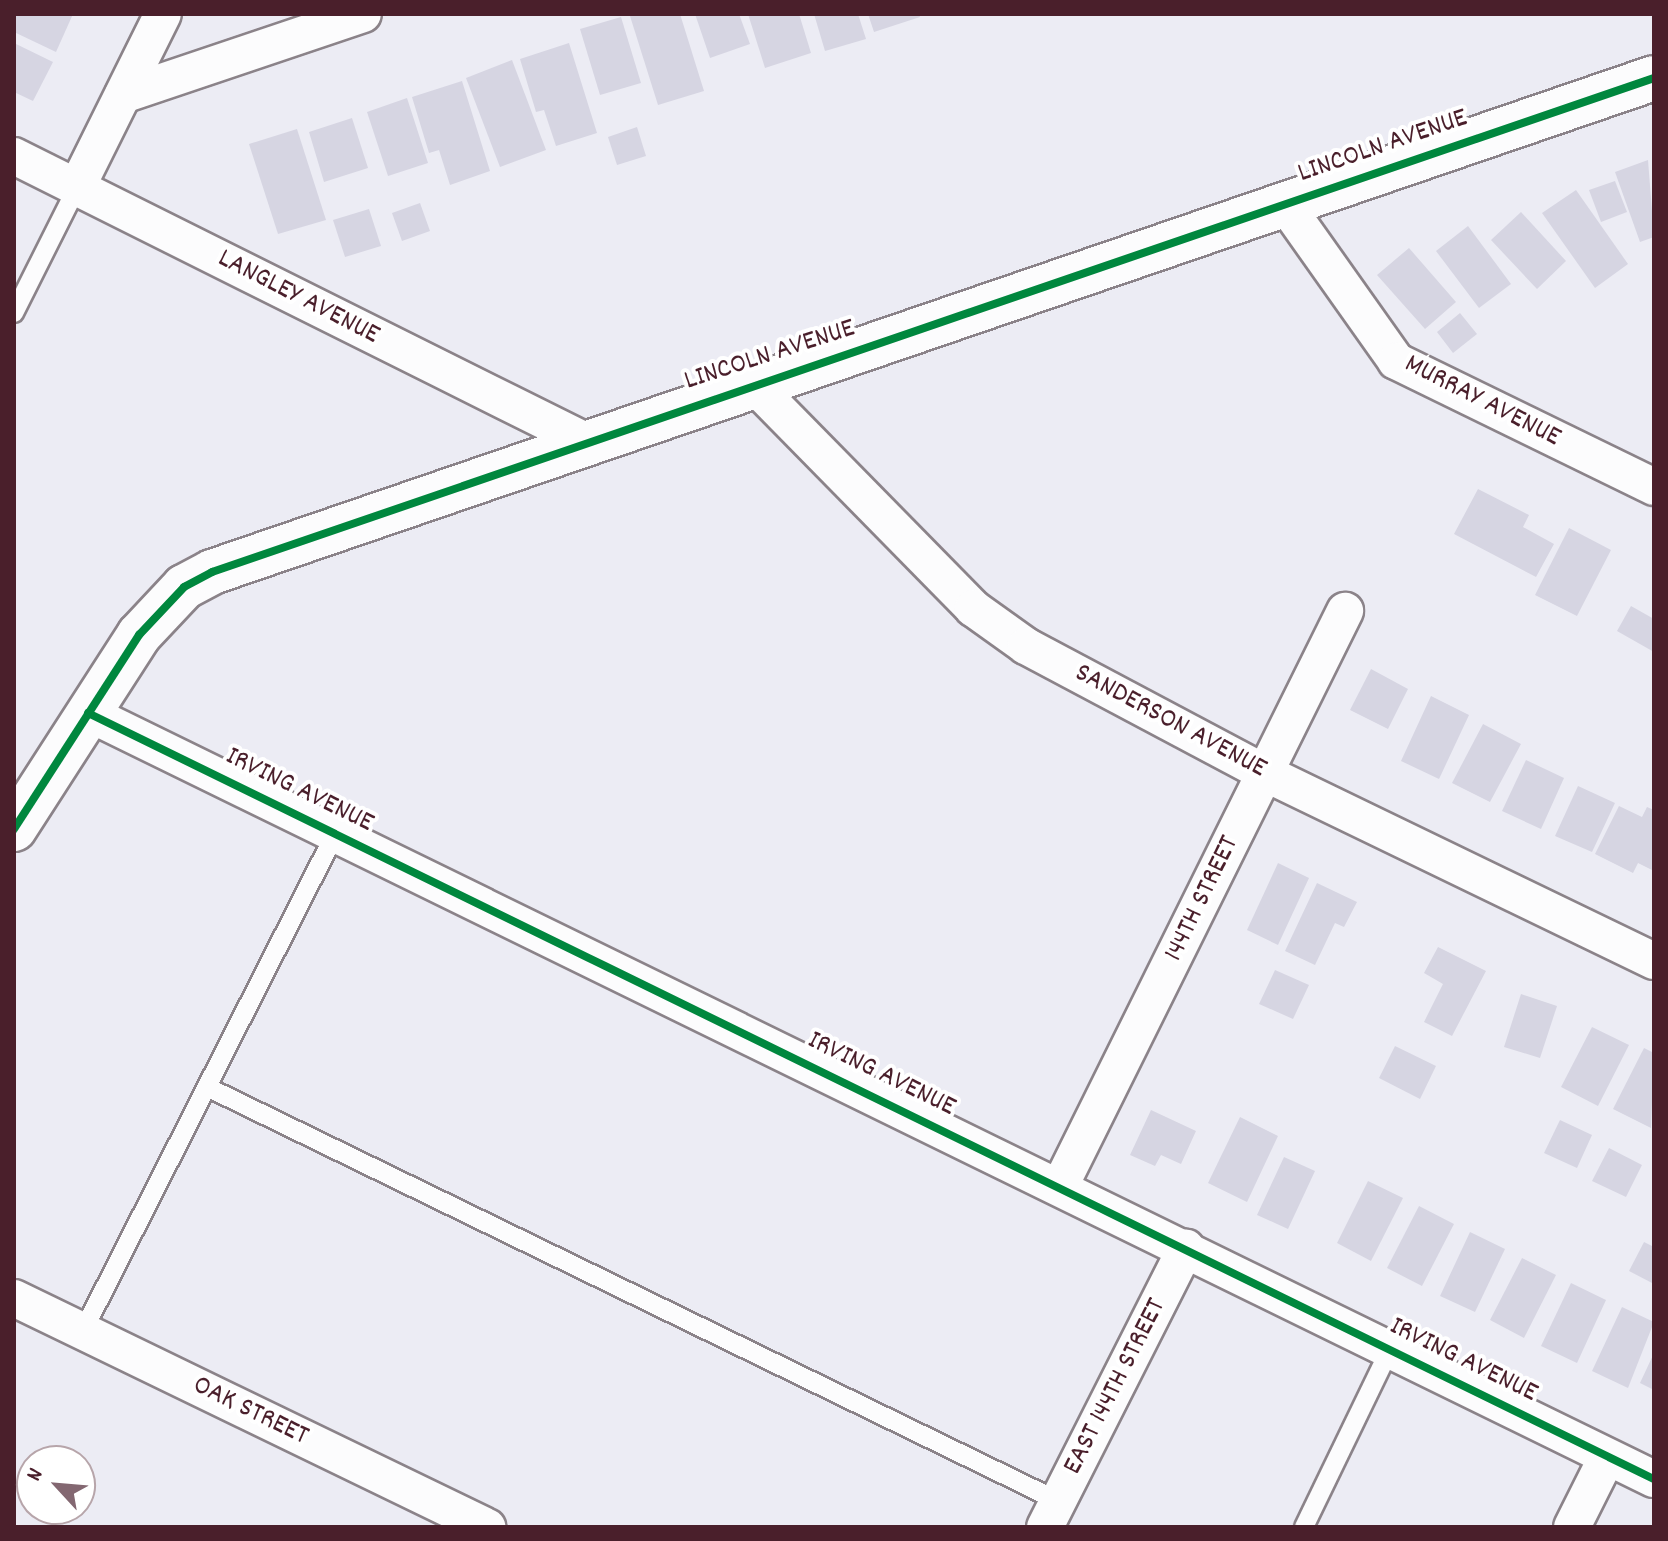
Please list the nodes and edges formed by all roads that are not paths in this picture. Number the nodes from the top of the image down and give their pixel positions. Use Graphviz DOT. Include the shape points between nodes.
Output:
graph roads {
  1 [pos="163,14"];
  2 [pos="363,14"];
  3 [pos="1654,78"];
  4 [pos="123,95"];
  5 [pos="14,156"];
  6 [pos="77,187"];
  7 [pos="1285,204"];
  8 [pos="14,313"];
  9 [pos="754,385"];
  10 [pos="583,440"];
  11 [pos="1654,487"];
  12 [pos="1345,611"];
  13 [pos="88,713"];
  14 [pos="1265,773"];
  15 [pos="14,829"];
  16 [pos="335,834"];
  17 [pos="1654,961"];
  18 [pos="207,1087"];
  19 [pos="1060,1186"];
  20 [pos="1186,1248"];
  21 [pos="14,1298"];
  22 [pos="83,1331"];
  23 [pos="1390,1349"];
  24 [pos="1607,1457"];
  25 [pos="1654,1479"];
  26 [pos="1052,1514"];
  27 [pos="434,1516"];
  28 [pos="487,1527"];
  29 [pos="1304,1527"];
  30 [pos="1572,1527"];
  1 -- 4 [label="street"];
  2 -- 4 [label="street"];
  3 -- 7 [label="street, LINCOLN AVENUE"];
  4 -- 6 [label="street"];
  5 -- 6 [label="street, LANGLEY AVENUE"];
  6 -- 8 [label="lane"];
  6 -- 10 [label="street, LANGLEY AVENUE"];
  7 -- 9 [label="street, LINCOLN AVENUE"];
  7 -- 11 [label="street, MURRAY AVENUE" via="1396,361"];
  9 -- 10 [label="street, LINCOLN AVENUE"];
  9 -- 14 [label="street, SANDERSON AVENUE" via="973,608 1026,646"];
  10 -- 13 [label="street, LINCOLN AVENUE" via="267,551 184,587 139,635"];
  12 -- 14 [label="street, 144TH STREET"];
  13 -- 15 [label="street, LINCOLN AVENUE"];
  13 -- 16 [label="street, IRVING AVENUE"];
  14 -- 17 [label="street, SANDERSON AVENUE"];
  14 -- 19 [label="street, 144TH STREET"];
  16 -- 18 [label="lane"];
  16 -- 19 [label="street, IRVING AVENUE"];
  18 -- 22 [label="lane"];
  18 -- 26 [label="lane"];
  19 -- 20 [label="street, IRVING AVENUE"];
  20 -- 23 [label="street, IRVING AVENUE"];
  20 -- 26 [label="street, EAST 144TH STREET"];
  21 -- 22 [label="street, OAK STREET"];
  22 -- 27 [label="street, OAK STREET"];
  23 -- 24 [label="street, IRVING AVENUE"];
  23 -- 29 [label="lane"];
  24 -- 25 [label="street, IRVING AVENUE"];
  24 -- 30 [label="street"];
  27 -- 28 [label="street, OAK STREET"];
}
